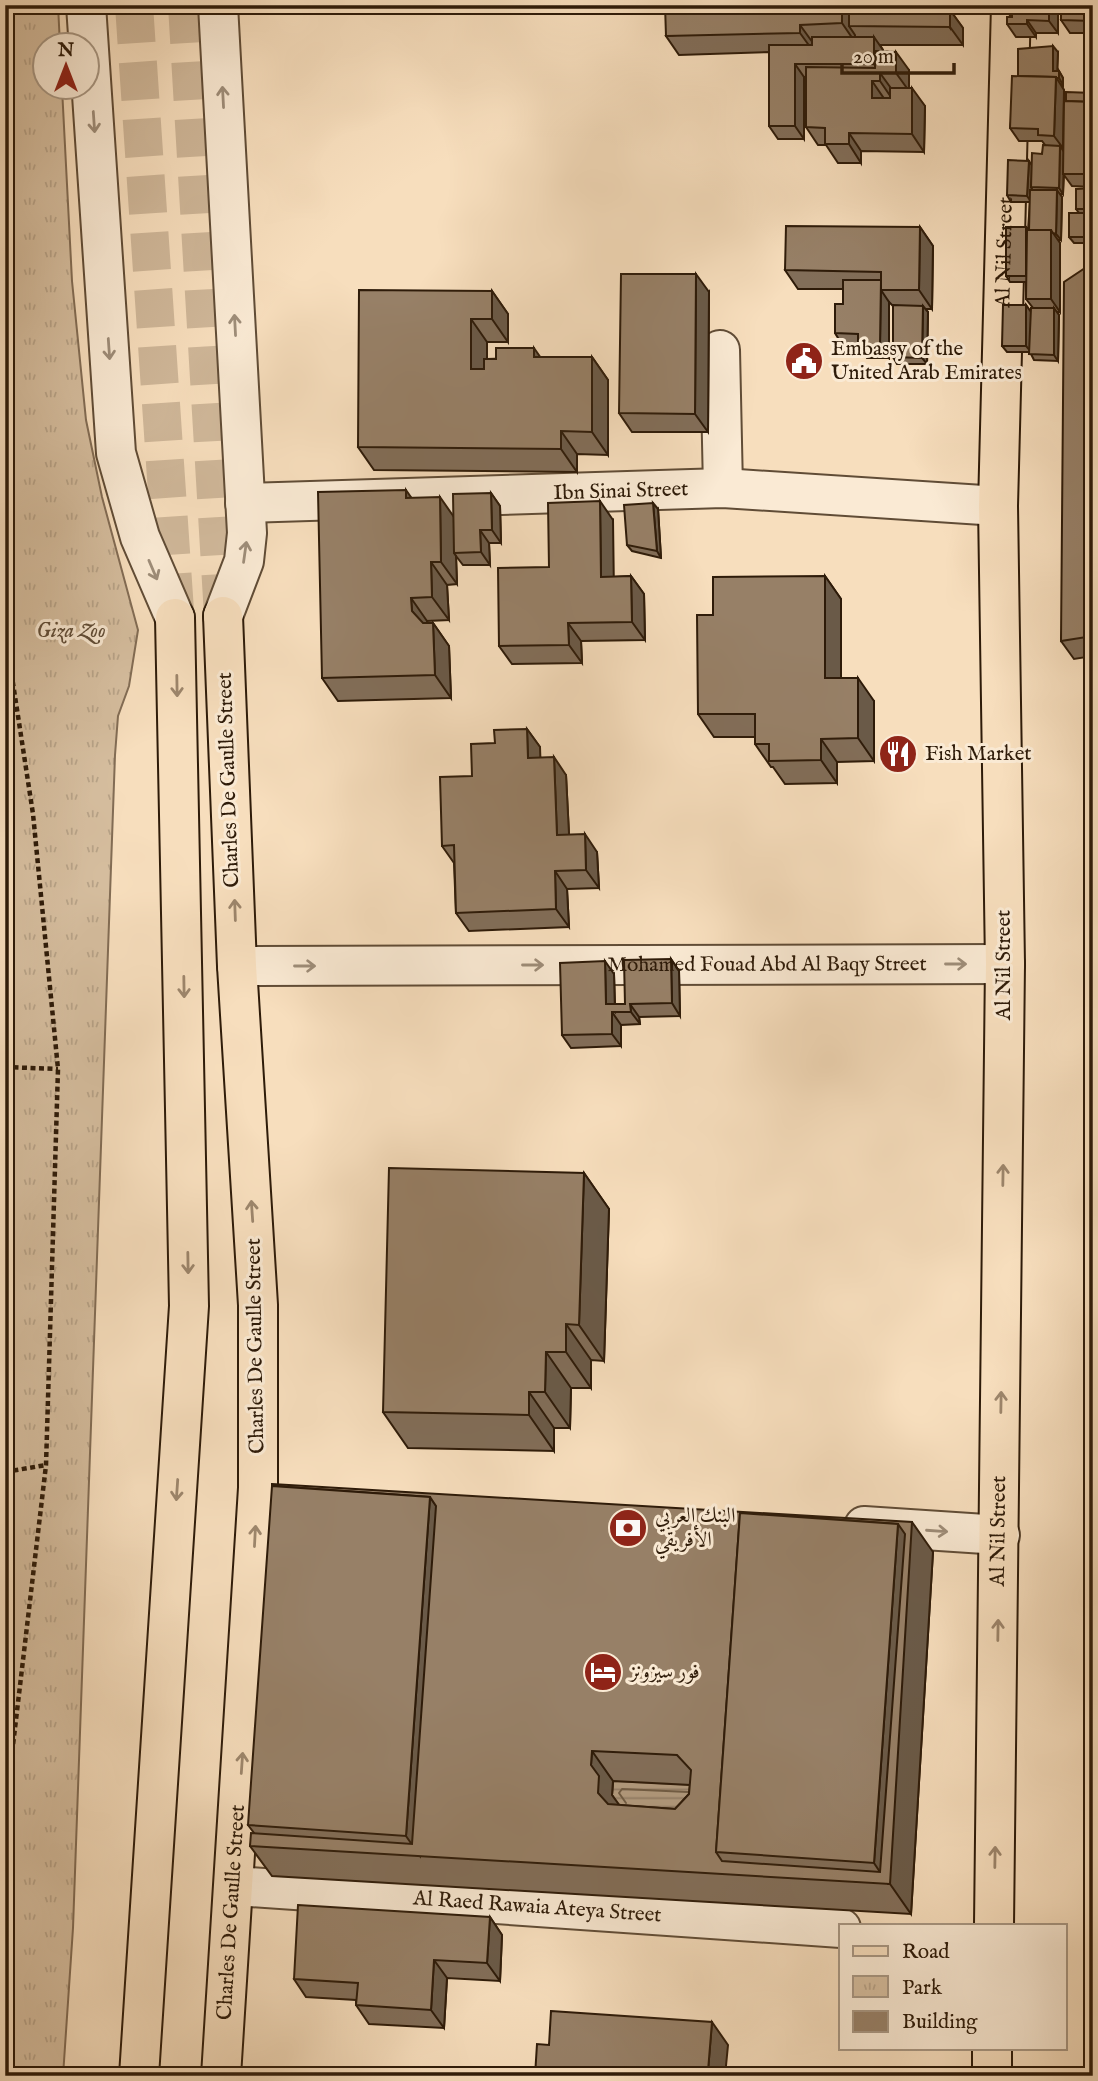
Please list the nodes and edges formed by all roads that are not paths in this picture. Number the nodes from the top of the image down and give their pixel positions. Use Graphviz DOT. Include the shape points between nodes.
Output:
graph roads {
  1 [pos="86,5"];
  2 [pos="218,5"];
  3 [pos="1011,5"];
  4 [pos="720,350"];
  5 [pos="723,488"];
  6 [pos="246,503"];
  7 [pos="998,506"];
  8 [pos="223,616"];
  9 [pos="175,618"];
  10 [pos="1005,964"];
  11 [pos="237,967"];
  12 [pos="258,1488"];
  13 [pos="299,1491"];
  14 [pos="835,1525"];
  15 [pos="1000,1535"];
  16 [pos="235,1886"];
  17 [pos="994,1924"];
  18 [pos="839,1928"];
  19 [pos="992,2050"];
  20 [pos="139,2076"];
  21 [pos="221,2076"];
  22 [pos="992,2076"];
  1 -- 9 [label="street, one-way" via="116,453 139,537"];
  6 -- 2 [label="street, one-way"];
  3 -- 7 [label="main road, Al Nil Street"];
  4 -- 5 [label="street"];
  5 -- 6 [label="street, Ibn Sinai Street"];
  5 -- 7 [label="street, Ibn Sinai Street"];
  8 -- 6 [label="street, one-way" via="244,561"];
  7 -- 10 [label="main road, Al Nil Street"];
  11 -- 8 [label="main road, Charles De Gaulle Street, one-way"];
  9 -- 20 [label="main road, one-way" via="189,1306"];
  11 -- 10 [label="street, Mohamed Fouad Abd Al Baqy Street, one-way"];
  15 -- 10 [label="main road, Al Nil Street, one-way"];
  12 -- 11 [label="main road, Charles De Gaulle Street, one-way" via="258,1305"];
  12 -- 13 [label="street"];
  16 -- 12 [label="main road, Charles De Gaulle Street, one-way"];
  14 -- 15 [label="street, one-way"];
  17 -- 15 [label="main road, Al Nil Street, one-way"];
  16 -- 18 [label="street, Al Raed Rawaia Ateya Street"];
  16 -- 21 [label="main road, Charles De Gaulle Street"];
  19 -- 22 [label="main road"];
}
